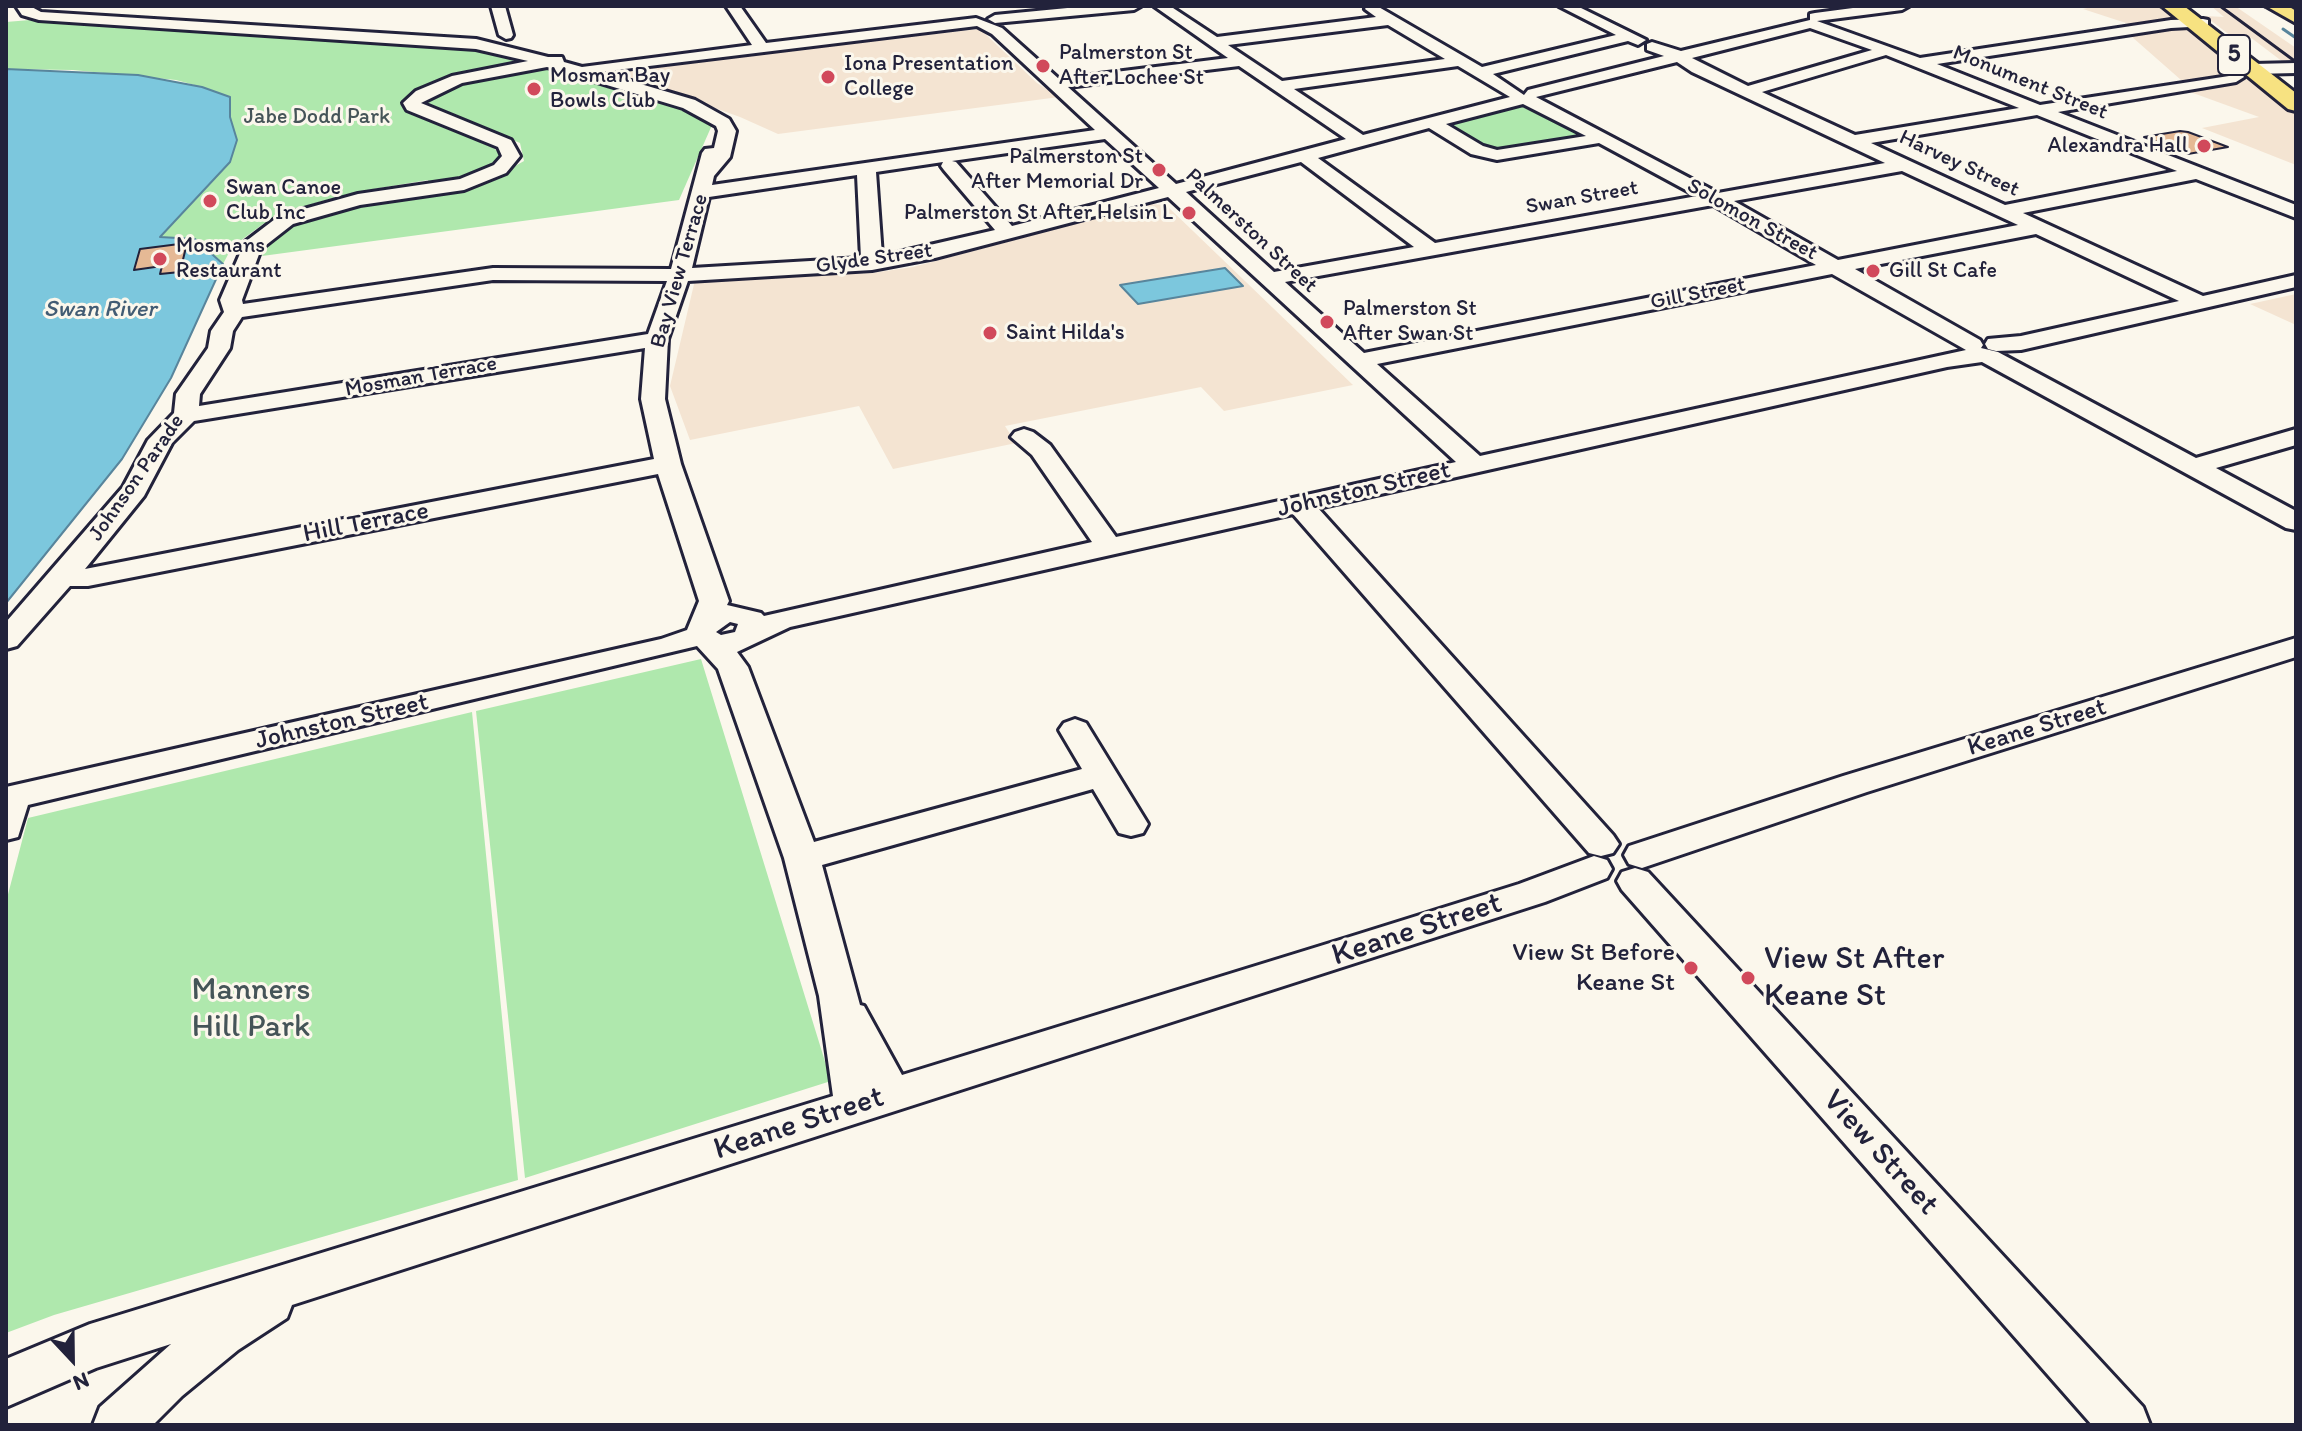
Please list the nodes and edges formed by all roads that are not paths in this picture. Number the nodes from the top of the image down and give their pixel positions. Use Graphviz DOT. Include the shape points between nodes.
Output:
graph roads {
  1 [pos="498,6"];
  2 [pos="733,6"];
  3 [pos="1134,6"];
  4 [pos="1161,6"];
  5 [pos="1366,6"];
  6 [pos="1566,6"];
  7 [pos="1902,6"];
  8 [pos="2172,6"];
  9 [pos="2275,6"];
  10 [pos="33,10"];
  11 [pos="2193,17"];
  12 [pos="2296,18"];
  13 [pos="1391,20"];
  14 [pos="986,21"];
  15 [pos="1812,22"];
  16 [pos="1631,36"];
  17 [pos="1214,42"];
  18 [pos="493,43"];
  19 [pos="762,48"];
  20 [pos="1887,50"];
  21 [pos="1674,58"];
  22 [pos="545,61"];
  23 [pos="1242,61"];
  24 [pos="1461,61"];
  25 [pos="1918,63"];
  26 [pos="2296,69"];
  27 [pos="587,72"];
  28 [pos="1481,72"];
  29 [pos="2256,72"];
  30 [pos="1055,84"];
  31 [pos="1279,86"];
  32 [pos="1746,92"];
  33 [pos="2296,95"];
  34 [pos="1527,96"];
  35 [pos="2296,104"];
  36 [pos="2038,111"];
  37 [pos="1431,122"];
  38 [pos="1108,133"];
  39 [pos="1593,140"];
  40 [pos="1360,141"];
  41 [pos="1852,141"];
  42 [pos="1304,156"];
  43 [pos="1904,165"];
  44 [pos="950,166"];
  45 [pos="866,167"];
  46 [pos="2198,173"];
  47 [pos="705,182"];
  48 [pos="1171,190"];
  49 [pos="1714,198"];
  50 [pos="2003,211"];
  51 [pos="2296,212"];
  52 [pos="2039,227"];
  53 [pos="1007,232"];
  54 [pos="1430,249"];
  55 [pos="872,264"];
  56 [pos="1836,267"];
  57 [pos="680,275"];
  58 [pos="1268,279"];
  59 [pos="2296,281"];
  60 [pos="2199,302"];
  61 [pos="235,312"];
  62 [pos="657,339"];
  63 [pos="1991,350"];
  64 [pos="1358,361"];
  65 [pos="186,415"];
  66 [pos="1024,437"];
  67 [pos="2296,437"];
  68 [pos="668,464"];
  69 [pos="1474,465"];
  70 [pos="2195,466"];
  71 [pos="1300,505"];
  72 [pos="2296,522"];
  73 [pos="1108,546"];
  74 [pos="62,578"];
  75 [pos="726,632"];
  76 [pos="6,640"];
  77 [pos="2296,647"];
  78 [pos="1075,730"];
  79 [pos="1102,775"];
  80 [pos="8,808"];
  81 [pos="1131,824"];
  82 [pos="1598,856"];
  83 [pos="802,858"];
  84 [pos="1638,868"];
  85 [pos="873,1100"];
  86 [pos="314,1276"];
  87 [pos="6,1383"];
  88 [pos="118,1425"];
  89 [pos="2125,1425"];
  1 -- 18 [label="street"];
  2 -- 19 [label="street"];
  3 -- 14 [label="street"];
  4 -- 17 [label="street"];
  5 -- 13 [label="street, Solomon Street"];
  6 -- 16 [label="street, Harvey Street"];
  7 -- 15 [label="street, Glyde Street"];
  8 -- 11 [label="highway, 5"];
  9 -- 12 [label="main road"];
  10 -- 18 [label="street, Bay View Terrace"];
  11 -- 25 [label="street"];
  11 -- 29 [label="highway, 5"];
  13 -- 17 [label="street"];
  13 -- 24 [label="street, Solomon Street"];
  14 -- 19 [label="street"];
  14 -- 30 [label="street, Palmerston Street"];
  15 -- 20 [label="street, Monument Street"];
  15 -- 21 [label="street, Glyde Street"];
  16 -- 21 [label="street, Harvey Street"];
  16 -- 28 [label="street"];
  17 -- 23 [label="street"];
  18 -- 22 [label="street, Bay View Terrace"];
  19 -- 27 [label="street"];
  20 -- 25 [label="street, Monument Street"];
  20 -- 32 [label="street"];
  21 -- 32 [label="street, Harvey Street"];
  21 -- 34 [label="street, Glyde Street"];
  22 -- 27 [label="street, Bay View Terrace"];
  22 -- 61 [label="street, Johnson Parade" via="447,83 411,103 505,144 511,156 500,169 464,184 358,200 286,220 252,246 231,300"];
  23 -- 30 [label="street"];
  23 -- 31 [label="street"];
  24 -- 28 [label="street, Solomon Street"];
  24 -- 31 [label="street"];
  25 -- 36 [label="street, Monument Street"];
  26 -- 29 [label="street"];
  27 -- 47 [label="street, Bay View Terrace" via="689,104 711,121 716,135"];
  28 -- 34 [label="street, Solomon Street"];
  29 -- 33 [label="highway, 5"];
  29 -- 35 [label="highway, 5"];
  29 -- 36 [label="street"];
  30 -- 38 [label="street, Palmerston Street"];
  31 -- 40 [label="street"];
  32 -- 41 [label="street, Harvey Street"];
  34 -- 37 [label="street, Glyde Street"];
  34 -- 49 [label="street, Solomon Street"];
  36 -- 41 [label="street"];
  36 -- 46 [label="street, Monument Street"];
  37 -- 39 [label="street" via="1477,150 1497,155"];
  37 -- 40 [label="street, Glyde Street"];
  38 -- 45 [label="street"];
  38 -- 48 [label="street, Palmerston Street"];
  40 -- 42 [label="street, Glyde Street"];
  41 -- 43 [label="street, Harvey Street"];
  42 -- 48 [label="street, Glyde Street"];
  42 -- 54 [label="street"];
  43 -- 49 [label="street, Swan Street"];
  43 -- 50 [label="street, Harvey Street"];
  44 -- 53 [label="street"];
  45 -- 47 [label="street"];
  45 -- 55 [label="street"];
  46 -- 50 [label="street"];
  46 -- 51 [label="street, Monument Street"];
  47 -- 57 [label="street, Bay View Terrace"];
  48 -- 53 [label="street, Glyde Street"];
  48 -- 58 [label="street, Palmerston Street"];
  49 -- 54 [label="street, Swan Street"];
  49 -- 56 [label="street, Solomon Street"];
  50 -- 52 [label="street, Harvey Street"];
  52 -- 56 [label="street, Gill Street"];
  52 -- 60 [label="street, Harvey Street"];
  53 -- 55 [label="street, Glyde Street"];
  54 -- 58 [label="street, Swan Street"];
  55 -- 57 [label="street, Glyde Street"];
  56 -- 63 [label="street, Solomon Street"];
  56 -- 64 [label="street, Gill Street"];
  57 -- 61 [label="street, Glyde Street" via="493,274"];
  57 -- 62 [label="street, Bay View Terrace"];
  58 -- 64 [label="street, Palmerston Street"];
  59 -- 60 [label="street, Johnston Street"];
  60 -- 63 [label="street, Johnston Street"];
  61 -- 65 [label="street, Johnson Parade" via="222,331 219,348 188,394"];
  62 -- 65 [label="street, Mosman Terrace"];
  62 -- 68 [label="street, Bay View Terrace" via="653,399"];
  63 -- 69 [label="street, Johnston Street"];
  63 -- 70 [label="street, Solomon Street"];
  64 -- 69 [label="street, Palmerston Street"];
  65 -- 74 [label="street, Johnson Parade" via="169,428 135,490"];
  66 -- 73 [label="street" via="1041,450"];
  67 -- 70 [label="street"];
  68 -- 74 [label="street, Hill Terrace"];
  68 -- 75 [label="street, Bay View Terrace"];
  69 -- 71 [label="street, Johnston Street"];
  70 -- 72 [label="street, Solomon Street"];
  71 -- 73 [label="street, Johnston Street"];
  71 -- 82 [label="street"];
  73 -- 75 [label="street, Johnston Street"];
  74 -- 76 [label="street, Johnson Parade"];
  75 -- 80 [label="street, Johnston Street"];
  75 -- 83 [label="street, Bay View Terrace"];
  77 -- 84 [label="street, Keane Street" via="1855,784"];
  78 -- 79 [label="street"];
  79 -- 81 [label="street"];
  79 -- 83 [label="street"];
  82 -- 84 [label="street" via="1627,845"];
  82 -- 85 [label="street, Keane Street" via="1532,893"];
  83 -- 85 [label="street, Bay View Terrace"];
  84 -- 89 [label="street, View Street"];
  85 -- 86 [label="street, Keane Street"];
  86 -- 87 [label="street, Keane Street" via="90,1347"];
  86 -- 88 [label="street" via="221,1334"];
}
